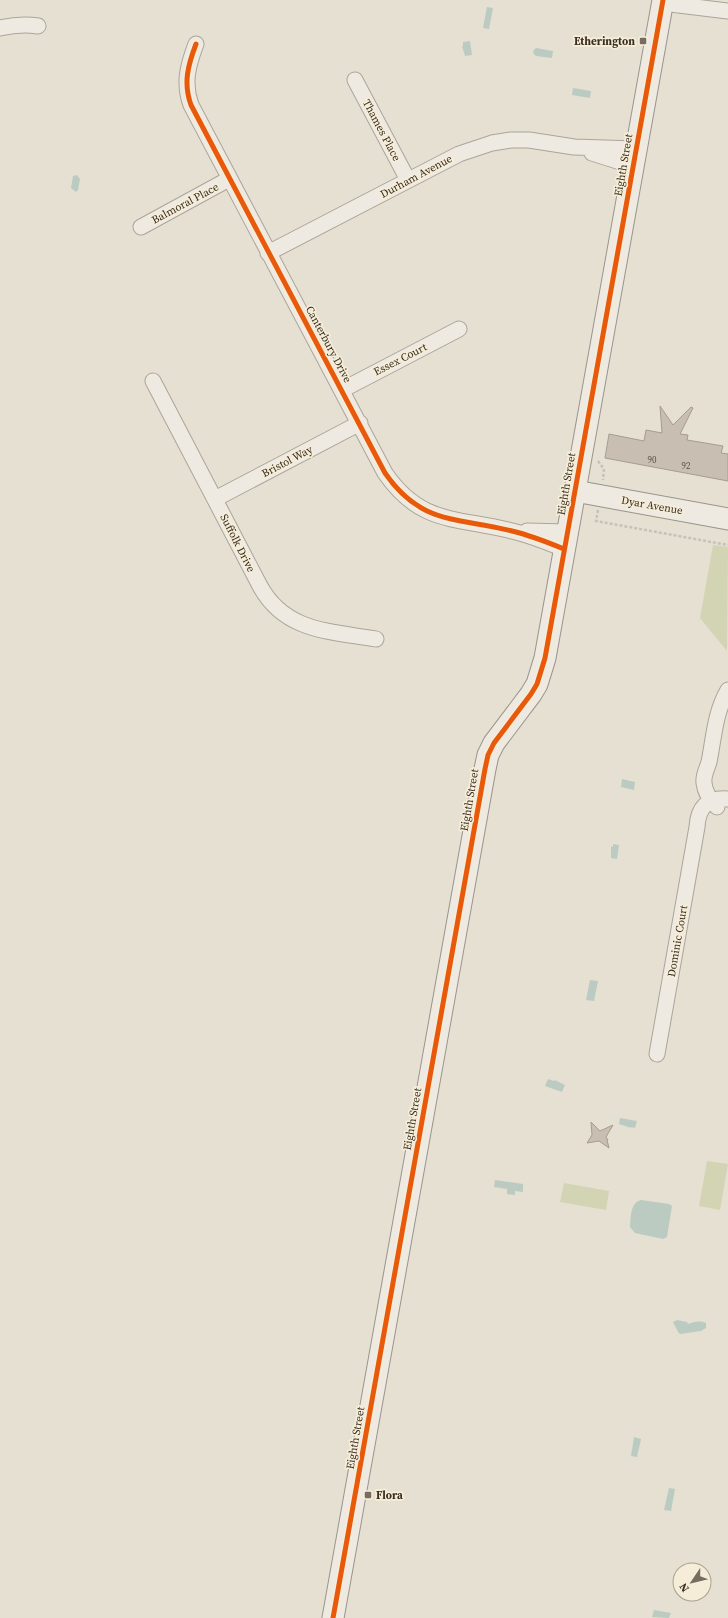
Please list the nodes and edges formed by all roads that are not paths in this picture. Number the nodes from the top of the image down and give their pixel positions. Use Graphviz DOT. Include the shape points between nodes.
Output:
graph roads {
  1 [pos="707,0"];
  2 [pos="662,2"];
  3 [pos="728,4"];
  4 [pos="728,11"];
  5 [pos="38,26"];
  6 [pos="0,28"];
  7 [pos="196,44"];
  8 [pos="355,80"];
  9 [pos="634,158"];
  10 [pos="230,179"];
  11 [pos="408,180"];
  12 [pos="141,227"];
  13 [pos="268,252"];
  14 [pos="459,329"];
  15 [pos="153,382"];
  16 [pos="342,390"];
  17 [pos="360,423"];
  18 [pos="575,491"];
  19 [pos="215,499"];
  20 [pos="728,519"];
  21 [pos="566,540"];
  22 [pos="376,639"];
  23 [pos="728,690"];
  24 [pos="720,803"];
  25 [pos="657,1054"];
  26 [pos="333,1618"];
  1 -- 3 [label="street"];
  2 -- 4 [label="street"];
  2 -- 9 [label="street, Eighth Street"];
  5 -- 6 [label="street" via="19,24"];
  7 -- 10 [label="street, Canterbury Drive" via="187,71 187,95"];
  8 -- 11 [label="street, Thames Place"];
  9 -- 11 [label="street, Durham Avenue" via="529,140 492,142 459,154"];
  9 -- 18 [label="street, Eighth Street"];
  10 -- 12 [label="street, Balmoral Place"];
  10 -- 13 [label="street, Canterbury Drive"];
  11 -- 13 [label="street, Durham Avenue"];
  13 -- 16 [label="street, Canterbury Drive"];
  14 -- 16 [label="street, Essex Court"];
  15 -- 19 [label="street, Suffolk Drive"];
  16 -- 17 [label="street, Canterbury Drive"];
  17 -- 19 [label="street, Bristol Way"];
  17 -- 21 [label="street, Canterbury Drive" via="385,473 411,503 439,516"];
  18 -- 20 [label="street, Dyar Avenue"];
  18 -- 21 [label="street, Eighth Street"];
  19 -- 22 [label="street, Suffolk Drive" via="266,598 285,616 313,628"];
  21 -- 26 [label="street, Eighth Street" via="541,673 531,694 494,743 488,755"];
  23 -- 24 [label="street, Dominic Court" via="721,703 708,763 710,781"];
  24 -- 25 [label="street, Dominic Court" via="706,814 697,827"];
}
